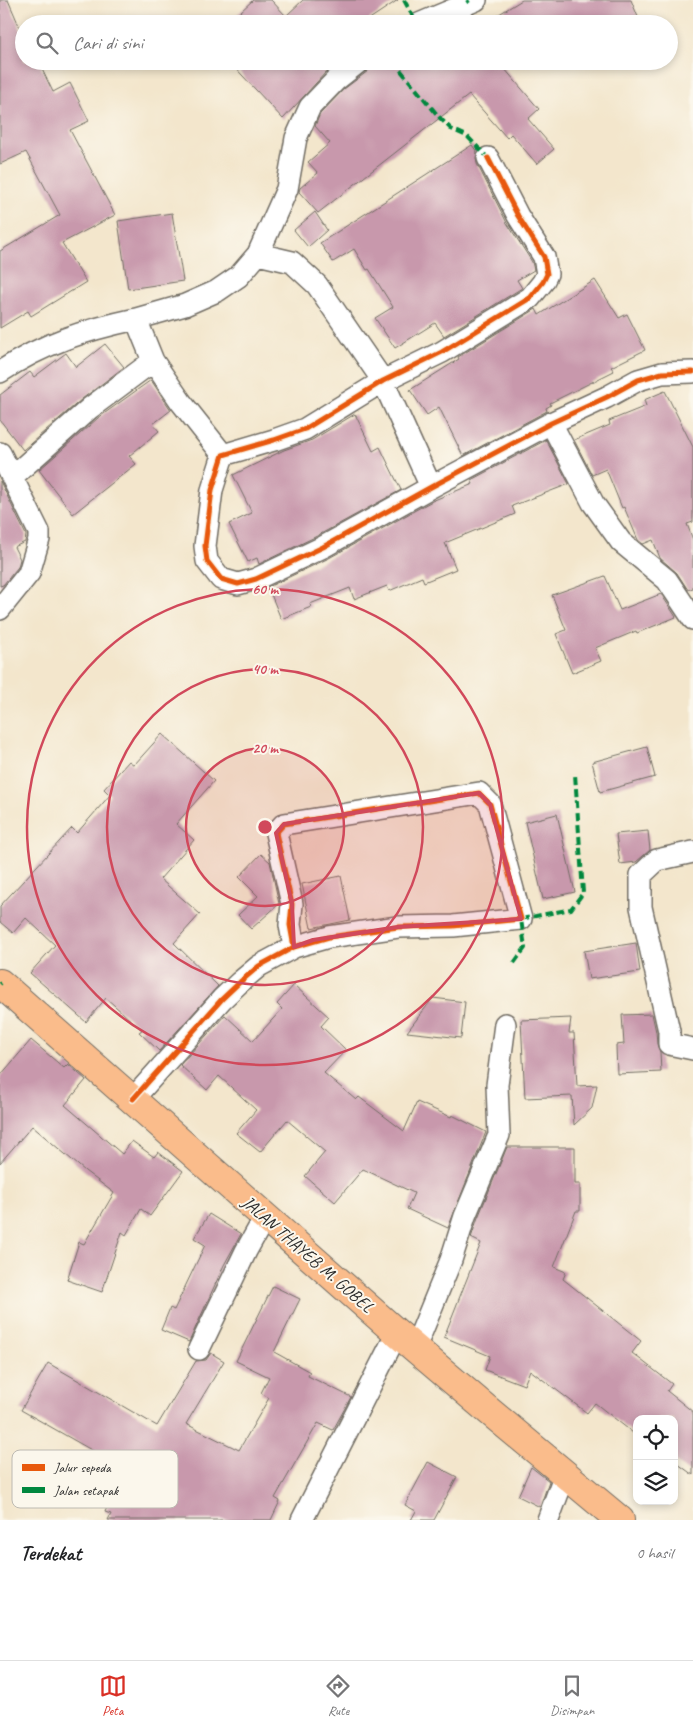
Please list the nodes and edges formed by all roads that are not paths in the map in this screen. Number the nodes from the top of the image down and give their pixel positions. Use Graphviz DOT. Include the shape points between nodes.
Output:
graph roads {
  1 [pos="476,0"];
  2 [pos="440,15"];
  3 [pos="349,70"];
  4 [pos="488,158"];
  5 [pos="258,254"];
  6 [pos="136,319"];
  7 [pos="153,360"];
  8 [pos="0,372"];
  9 [pos="693,372"];
  10 [pos="383,381"];
  11 [pos="551,423"];
  12 [pos="0,453"];
  13 [pos="223,455"];
  14 [pos="12,477"];
  15 [pos="431,487"];
  16 [pos="0,609"];
  17 [pos="693,619"];
  18 [pos="693,852"];
  19 [pos="294,947"];
  20 [pos="0,983"];
  21 [pos="505,1024"];
  22 [pos="693,1049"];
  23 [pos="133,1099"];
  24 [pos="266,1217"];
  25 [pos="406,1341"];
  26 [pos="199,1349"];
  27 [pos="565,1474"];
  28 [pos="302,1520"];
  29 [pos="548,1520"];
  30 [pos="620,1520"];
  1 -- 2 [label="street"];
  3 -- 5 [label="street" via="310,106 296,138 287,189"];
  4 -- 10 [label="street" via="544,257 547,274 530,298 442,352"];
  5 -- 6 [label="street" via="239,276 217,290 185,305"];
  5 -- 10 [label="street" via="292,262 317,285"];
  6 -- 7 [label="street"];
  6 -- 8 [label="street" via="54,342"];
  7 -- 13 [label="street"];
  7 -- 14 [label="street" via="90,408"];
  9 -- 11 [label="street" via="638,380"];
  10 -- 13 [label="street" via="305,429"];
  10 -- 15 [label="street"];
  11 -- 15 [label="street"];
  11 -- 17 [label="street" via="593,503 621,542 667,580"];
  12 -- 14 [label="street"];
  13 -- 15 [label="street" via="212,490 205,546 208,562 221,579 238,584 256,579 323,547"];
  14 -- 16 [label="street" via="39,539 27,576"];
  18 -- 22 [label="street" via="657,860 641,875 641,907 669,1031 669,1044"];
  19 -- 19 [label="street" via="329,937 398,928 521,919 490,804 479,793 284,824 276,832 292,904 290,925"];
  19 -- 23 [label="street" via="259,966 240,982"];
  20 -- 23 [label="main road, JALAN THAYEB M. GOBEL"];
  21 -- 25 [label="street" via="497,1084 499,1136 465,1216 451,1260"];
  23 -- 24 [label="main road, JALAN THAYEB M. GOBEL"];
  24 -- 25 [label="main road, JALAN THAYEB M. GOBEL"];
  24 -- 26 [label="street"];
  25 -- 27 [label="main road, JALAN THAYEB M. GOBEL"];
  25 -- 28 [label="street"];
  27 -- 29 [label="street"];
  27 -- 30 [label="main road, JALAN THAYEB M. GOBEL"];
}
